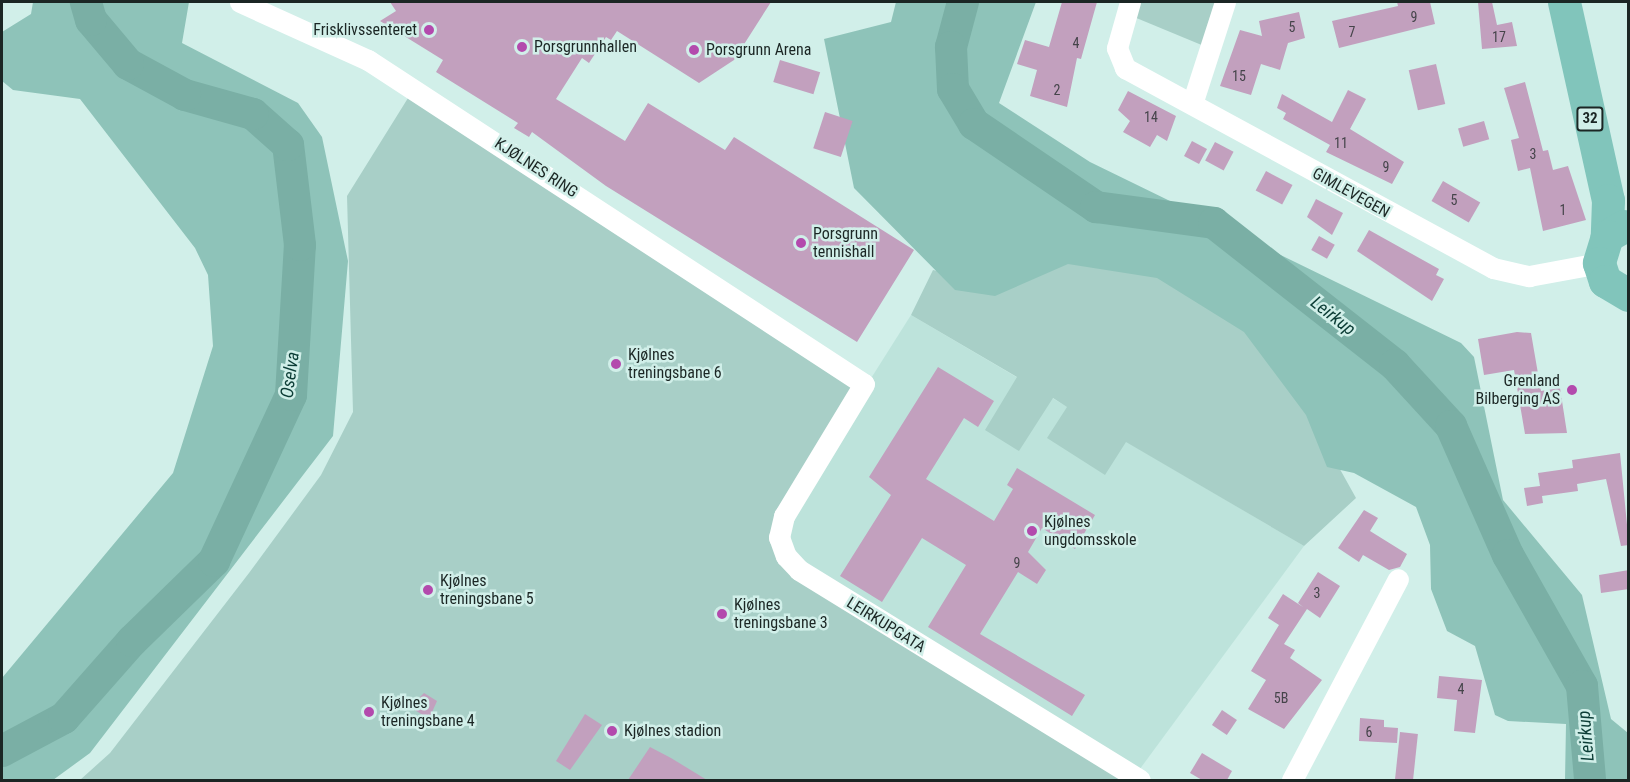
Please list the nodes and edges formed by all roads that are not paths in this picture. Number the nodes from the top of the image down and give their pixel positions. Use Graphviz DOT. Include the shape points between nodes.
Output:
graph roads {
  1 [pos="240,2"];
  2 [pos="1130,2"];
  3 [pos="1225,2"];
  4 [pos="1564,2"];
  5 [pos="1578,2"];
  6 [pos="1192,105"];
  7 [pos="1629,196"];
  8 [pos="1612,241"];
  9 [pos="1626,297"];
  10 [pos="823,353"];
  11 [pos="1398,579"];
  12 [pos="1140,780"];
  13 [pos="1292,780"];
  1 -- 10 [label="street, KJØLNES RING" via="368,60"];
  2 -- 6 [label="street, GIMLEVEGEN" via="1118,59"];
  3 -- 6 [label="street"];
  4 -- 8 [label="main road, 32" via="1608,200"];
  5 -- 7 [label="main road, 32"];
  6 -- 8 [label="street, GIMLEVEGEN" via="1493,268 1529,276"];
  8 -- 9 [label="main road" via="1605,281"];
  10 -- 12 [label="street, LEIRKUPGATA" via="864,384 784,516 779,537 786,556 819,583"];
  11 -- 13 [label="street"];
}
